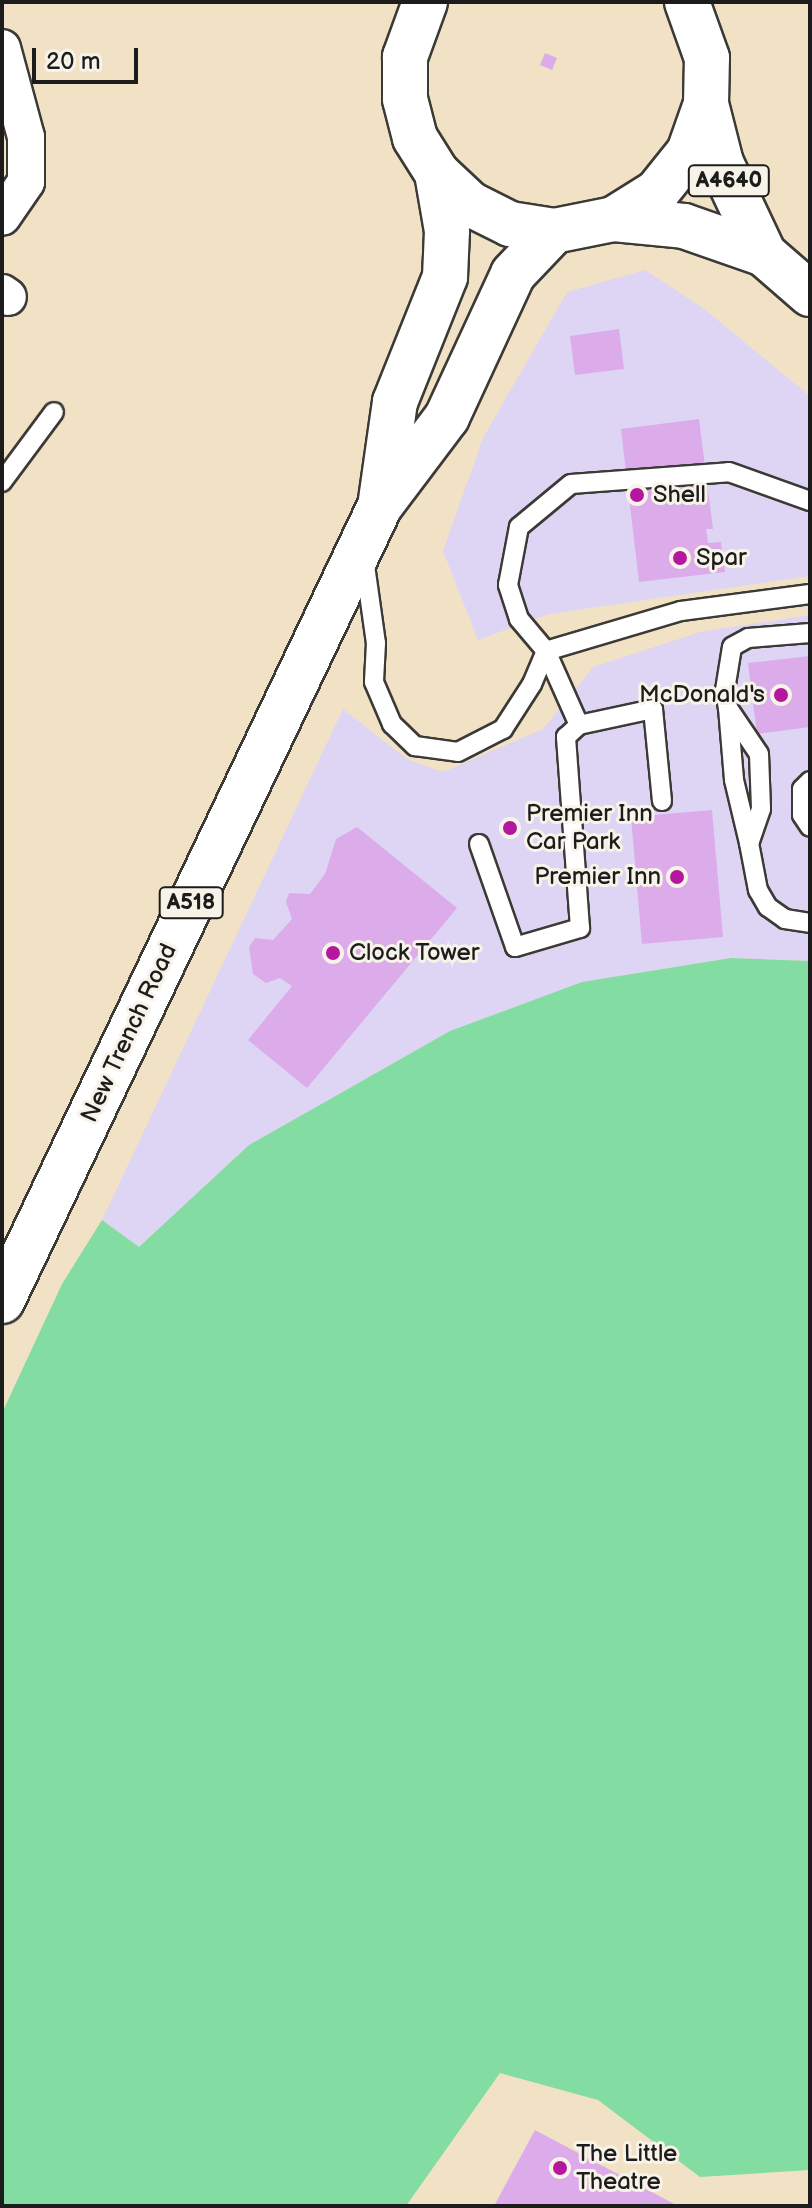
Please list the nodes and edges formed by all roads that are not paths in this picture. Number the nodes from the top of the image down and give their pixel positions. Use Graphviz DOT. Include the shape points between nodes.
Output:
graph roads {
  1 [pos="425,2"];
  2 [pos="687,2"];
  3 [pos="2,48"];
  4 [pos="706,104"];
  5 [pos="437,173"];
  6 [pos="2,217"];
  7 [pos="614,219"];
  8 [pos="554,231"];
  9 [pos="764,254"];
  10 [pos="810,294"];
  11 [pos="54,412"];
  12 [pos="2,482"];
  13 [pos="810,501"];
  14 [pos="371,524"];
  15 [pos="810,594"];
  16 [pos="810,633"];
  17 [pos="546,651"];
  18 [pos="728,708"];
  19 [pos="579,725"];
  20 [pos="810,781"];
  21 [pos="662,801"];
  22 [pos="810,827"];
  23 [pos="749,843"];
  24 [pos="479,844"];
  25 [pos="810,923"];
  26 [pos="2,1301"];
  1 -- 5 [label="main road" via="405,57 405,99 415,138"];
  2 -- 4 [label="main road" via="707,58"];
  3 -- 6 [label="street" via="26,137 26,182"];
  4 -- 7 [label="main road" via="689,152 657,192"];
  4 -- 9 [label="main road, A4640" via="721,163"];
  5 -- 8 [label="main road" via="470,204 510,224"];
  5 -- 14 [label="main road, New Trench Road / A518" via="447,231 445,277 395,402"];
  7 -- 8 [label="main road"];
  7 -- 9 [label="main road, A4640" via="684,226"];
  8 -- 14 [label="main road, New Trench Road / A518" via="513,274 447,417"];
  9 -- 10 [label="main road, A4640"];
  11 -- 12 [label="lane"];
  13 -- 17 [label="lane" via="729,472 571,484 519,527 508,585 519,619"];
  14 -- 17 [label="lane" via="374,682 392,724 415,746 458,752 503,729"];
  14 -- 26 [label="main road, New Trench Road / A518"];
  15 -- 17 [label="lane" via="681,611"];
  16 -- 18 [label="lane" via="748,638 732,647 727,655"];
  17 -- 19 [label="lane"];
  18 -- 23 [label="lane" via="734,780"];
  18 -- 23 [label="lane" via="759,754 761,809"];
  19 -- 21 [label="lane" via="653,709"];
  19 -- 24 [label="lane" via="566,737 580,928 515,947"];
  20 -- 22 [label="lane" via="802,789 802,815"];
  23 -- 25 [label="lane" via="758,890 768,907 785,919"];
}
